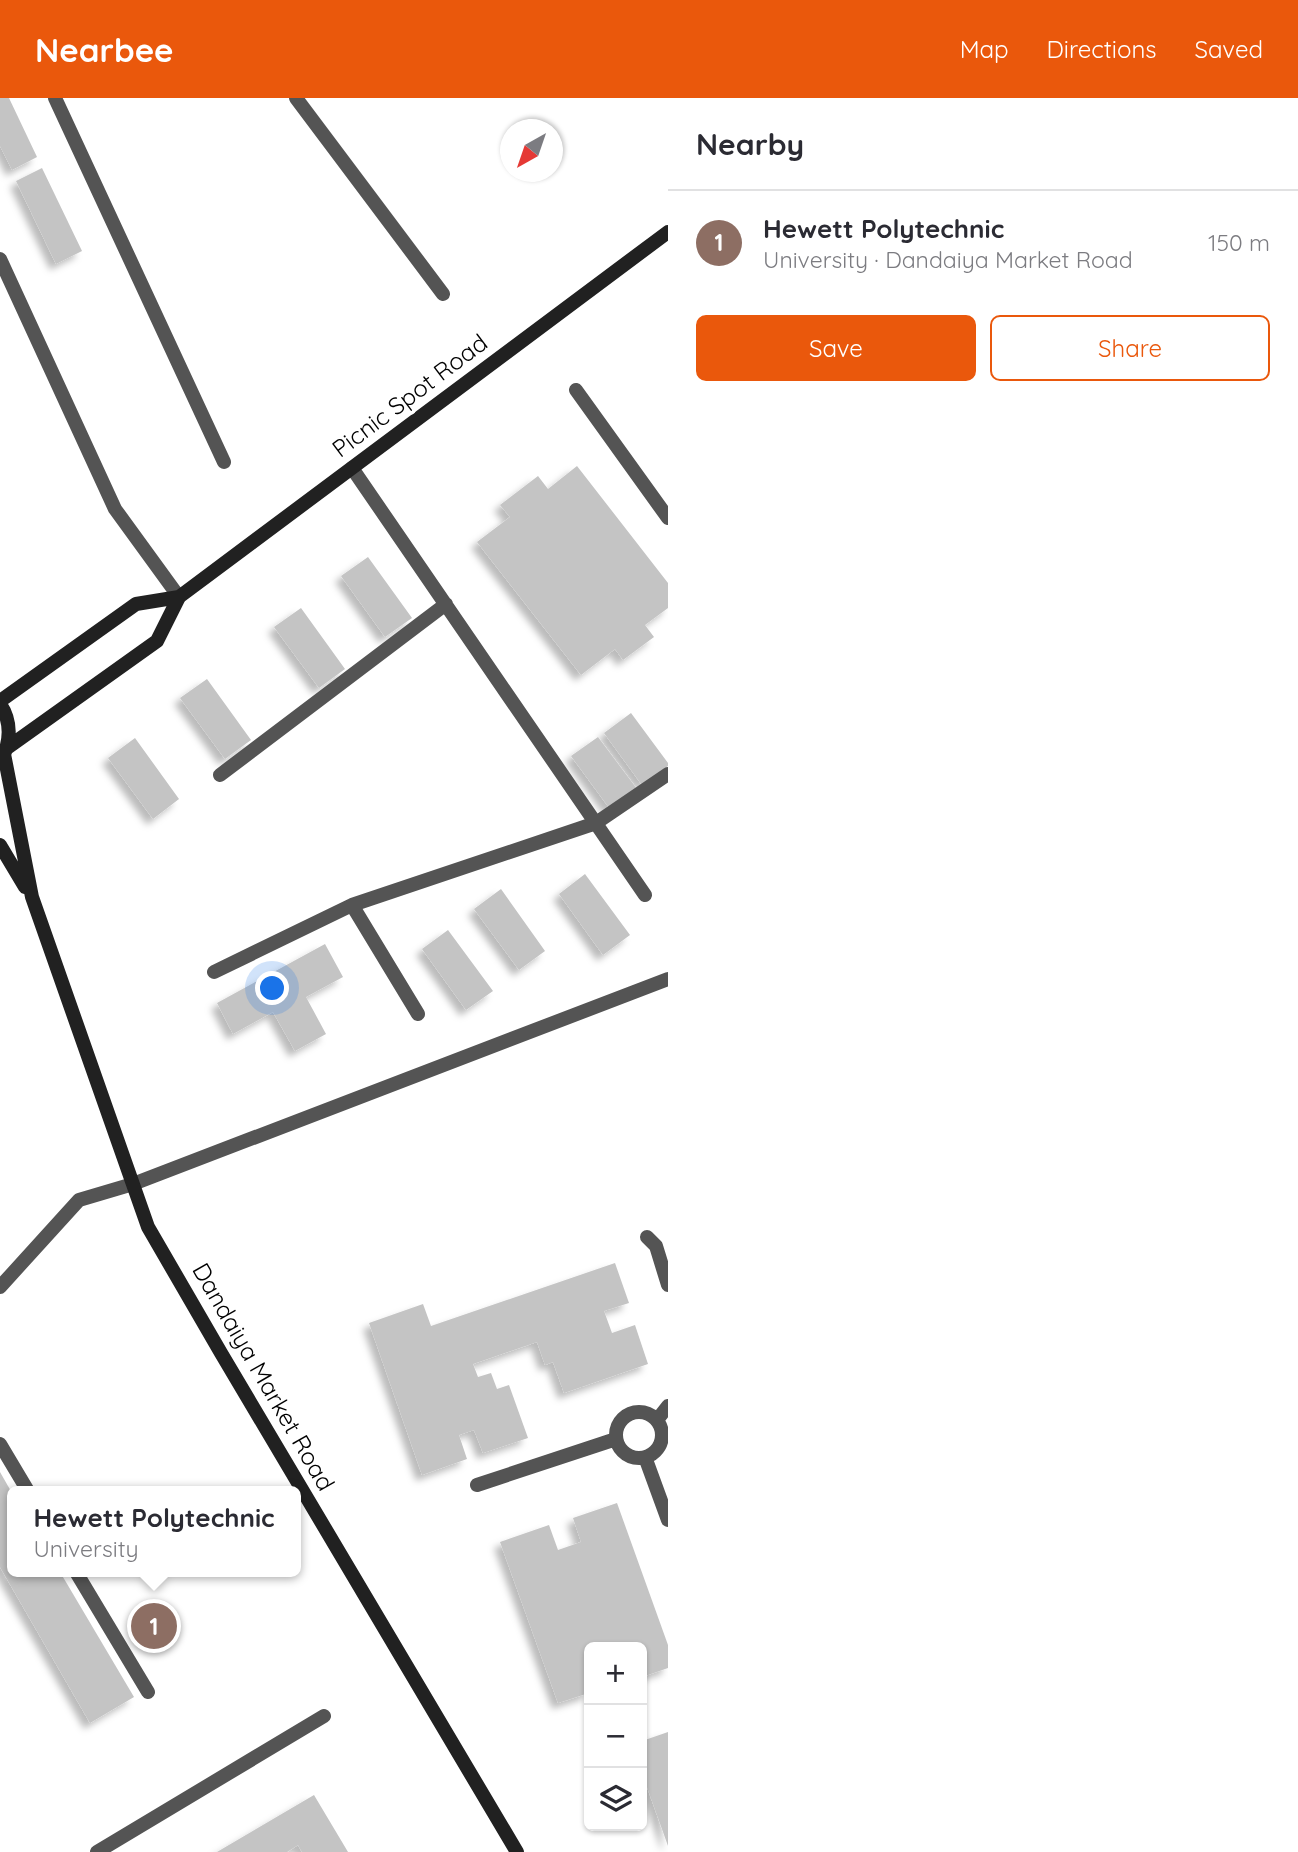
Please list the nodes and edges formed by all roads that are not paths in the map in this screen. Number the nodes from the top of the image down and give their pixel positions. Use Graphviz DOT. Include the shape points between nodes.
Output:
graph roads {
  1 [pos="55,98"];
  2 [pos="296,98"];
  3 [pos="668,232"];
  4 [pos="0,259"];
  5 [pos="6,284"];
  6 [pos="443,294"];
  7 [pos="576,390"];
  8 [pos="224,462"];
  9 [pos="352,468"];
  10 [pos="668,518"];
  11 [pos="179,597"];
  12 [pos="446,604"];
  13 [pos="0,702"];
  14 [pos="4,754"];
  15 [pos="668,774"];
  16 [pos="220,775"];
  17 [pos="596,823"];
  18 [pos="0,845"];
  19 [pos="645,895"];
  20 [pos="32,897"];
  21 [pos="352,905"];
  22 [pos="214,972"];
  23 [pos="668,979"];
  24 [pos="418,1014"];
  25 [pos="133,1184"];
  26 [pos="647,1237"];
  27 [pos="668,1285"];
  28 [pos="0,1287"];
  29 [pos="668,1406"];
  30 [pos="657,1420"];
  31 [pos="616,1439"];
  32 [pos="0,1444"];
  33 [pos="645,1457"];
  34 [pos="477,1485"];
  35 [pos="25,1486"];
  36 [pos="301,1486"];
  37 [pos="301,1486"];
  38 [pos="668,1520"];
  39 [pos="79,1577"];
  40 [pos="148,1692"];
  41 [pos="324,1717"];
  42 [pos="97,1852"];
  43 [pos="517,1852"];
  1 -- 8 [label="street"];
  2 -- 6 [label="street"];
  3 -- 9 [label="street, Picnic Spot Road"];
  4 -- 5 [label="street"];
  5 -- 11 [label="street" via="115,509"];
  7 -- 10 [label="street"];
  9 -- 11 [label="street, Picnic Spot Road"];
  9 -- 12 [label="street"];
  11 -- 13 [label="street, Picnic Spot Road" via="136,604"];
  11 -- 14 [label="street, Picnic Spot Road" via="157,641"];
  12 -- 16 [label="street"];
  12 -- 17 [label="street"];
  13 -- 14 [label="street" via="9,724"];
  14 -- 20 [label="street"];
  15 -- 17 [label="street"];
  17 -- 19 [label="street"];
  17 -- 21 [label="street"];
  18 -- 20 [label="street"];
  20 -- 25 [label="street, Dandaiya Market Road"];
  21 -- 22 [label="street"];
  21 -- 24 [label="street"];
  23 -- 25 [label="street"];
  25 -- 28 [label="street" via="79,1200"];
  25 -- 36 [label="street, Dandaiya Market Road" via="148,1227"];
  26 -- 27 [label="street" via="656,1246"];
  29 -- 30 [label="street"];
  30 -- 31 [label="street" via="644,1412 628,1414 618,1425"];
  30 -- 33 [label="street" via="661,1441"];
  31 -- 33 [label="street" via="630,1456"];
  31 -- 34 [label="street"];
  32 -- 35 [label="street"];
  33 -- 38 [label="street"];
  37 -- 43 [label="street, Dandaiya Market Road"];
  39 -- 40 [label="street"];
  41 -- 42 [label="street"];
}
